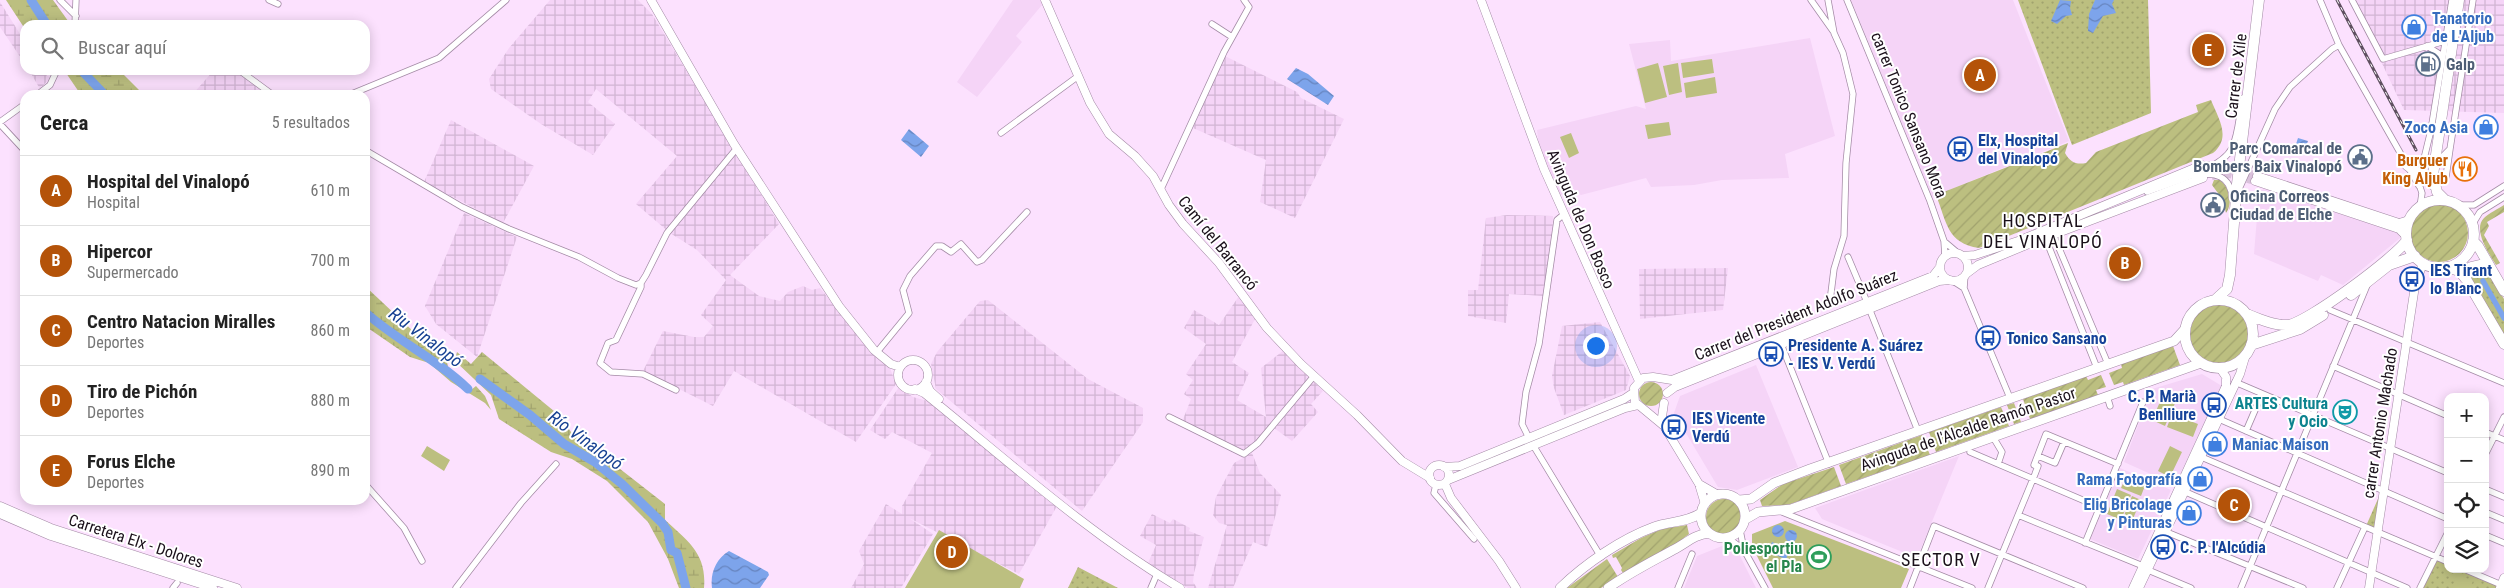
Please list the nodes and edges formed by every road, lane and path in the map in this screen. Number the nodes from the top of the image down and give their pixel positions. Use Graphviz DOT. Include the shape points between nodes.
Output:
graph roads {
  1 [pos="60,0"];
  2 [pos="76,0"];
  3 [pos="268,0"];
  4 [pos="506,0"];
  5 [pos="651,0"];
  6 [pos="1045,0"];
  7 [pos="1244,0"];
  8 [pos="1481,0"];
  9 [pos="1811,0"];
  10 [pos="1828,0"];
  11 [pos="1848,0"];
  12 [pos="2254,0"];
  13 [pos="2259,0"];
  14 [pos="2320,0"];
  15 [pos="2352,0"];
  16 [pos="2452,0"];
  17 [pos="2459,0"];
  18 [pos="2472,0"];
  19 [pos="278,4"];
  20 [pos="76,16"];
  21 [pos="76,20"];
  22 [pos="1212,24"];
  23 [pos="2257,25"];
  24 [pos="1834,33"];
  25 [pos="1232,37"];
  26 [pos="2448,38"];
  27 [pos="2339,45"];
  28 [pos="2427,46"];
  29 [pos="2254,60"];
  30 [pos="2442,61"];
  31 [pos="55,75"];
  32 [pos="246,75"];
  33 [pos="1077,77"];
  34 [pos="44,90"];
  35 [pos="266,90"];
  36 [pos="360,90"];
  37 [pos="20,108"];
  38 [pos="0,123"];
  39 [pos="2431,130"];
  40 [pos="1001,133"];
  41 [pos="20,145"];
  42 [pos="737,148"];
  43 [pos="2450,149"];
  44 [pos="370,153"];
  45 [pos="2202,165"];
  46 [pos="2407,165"];
  47 [pos="2426,171"];
  48 [pos="2446,177"];
  49 [pos="2203,178"];
  50 [pos="2435,186"];
  51 [pos="2504,186"];
  52 [pos="1161,189"];
  53 [pos="2237,196"];
  54 [pos="2504,197"];
  55 [pos="2445,200"];
  56 [pos="2457,205"];
  57 [pos="2420,206"];
  58 [pos="1027,212"];
  59 [pos="1563,214"];
  60 [pos="2083,216"];
  61 [pos="2093,219"];
  62 [pos="2409,220"];
  63 [pos="2472,226"];
  64 [pos="2053,234"];
  65 [pos="2045,238"];
  66 [pos="2407,238"];
  67 [pos="1944,241"];
  68 [pos="2473,241"];
  69 [pos="1961,255"];
  70 [pos="1945,256"];
  71 [pos="1848,257"];
  72 [pos="2419,260"];
  73 [pos="2231,261"];
  74 [pos="2488,263"];
  75 [pos="2448,266"];
  76 [pos="1940,267"];
  77 [pos="1965,275"];
  78 [pos="2465,278"];
  79 [pos="2372,279"];
  80 [pos="1951,280"];
  81 [pos="641,282"];
  82 [pos="1964,288"];
  83 [pos="2504,291"];
  84 [pos="2215,300"];
  85 [pos="1830,301"];
  86 [pos="1868,305"];
  87 [pos="2330,310"];
  88 [pos="2247,314"];
  89 [pos="2353,320"];
  90 [pos="2185,329"];
  91 [pos="2407,342"];
  92 [pos="1781,344"];
  93 [pos="2504,344"];
  94 [pos="2249,350"];
  95 [pos="877,352"];
  96 [pos="2201,363"];
  97 [pos="2108,364"];
  98 [pos="2333,366"];
  99 [pos="900,367"];
  100 [pos="2098,368"];
  101 [pos="2220,368"];
  102 [pos="1314,376"];
  103 [pos="1658,378"];
  104 [pos="1639,381"];
  105 [pos="926,382"];
  106 [pos="2235,382"];
  107 [pos="2504,383"];
  108 [pos="676,390"];
  109 [pos="915,390"];
  110 [pos="1633,393"];
  111 [pos="1667,393"];
  112 [pos="2262,394"];
  113 [pos="2399,394"];
  114 [pos="2107,396"];
  115 [pos="2010,398"];
  116 [pos="2143,402"];
  117 [pos="1664,403"];
  118 [pos="1638,405"];
  119 [pos="2110,406"];
  120 [pos="1646,410"];
  121 [pos="2444,414"];
  122 [pos="2313,416"];
  123 [pos="1169,417"];
  124 [pos="2504,417"];
  125 [pos="2219,419"];
  126 [pos="1664,426"];
  127 [pos="1918,431"];
  128 [pos="2246,431"];
  129 [pos="2489,434"];
  130 [pos="2495,436"];
  131 [pos="1993,437"];
  132 [pos="2504,440"];
  133 [pos="1531,441"];
  134 [pos="2064,442"];
  135 [pos="2489,447"];
  136 [pos="2390,448"];
  137 [pos="1970,452"];
  138 [pos="2297,454"];
  139 [pos="2038,456"];
  140 [pos="2198,456"];
  141 [pos="556,464"];
  142 [pos="1829,464"];
  143 [pos="1998,464"];
  144 [pos="2118,464"];
  145 [pos="1444,467"];
  146 [pos="1432,468"];
  147 [pos="1416,470"];
  148 [pos="2444,471"];
  149 [pos="2034,477"];
  150 [pos="1430,478"];
  151 [pos="1446,482"];
  152 [pos="1699,484"];
  153 [pos="1436,485"];
  154 [pos="370,490"];
  155 [pos="2182,491"];
  156 [pos="2282,491"];
  157 [pos="2384,491"];
  158 [pos="2489,491"];
  159 [pos="1718,495"];
  160 [pos="2504,497"];
  161 [pos="1739,500"];
  162 [pos="0,506"];
  163 [pos="2099,507"];
  164 [pos="1703,508"];
  165 [pos="1780,511"];
  166 [pos="0,514"];
  167 [pos="2489,514"];
  168 [pos="2018,515"];
  169 [pos="2444,517"];
  170 [pos="1746,519"];
  171 [pos="2504,520"];
  172 [pos="2266,527"];
  173 [pos="2365,527"];
  174 [pos="1740,530"];
  175 [pos="2163,531"];
  176 [pos="2378,532"];
  177 [pos="1709,533"];
  178 [pos="2489,537"];
  179 [pos="1728,538"];
  180 [pos="1474,539"];
  181 [pos="1107,540"];
  182 [pos="2444,540"];
  183 [pos="2084,543"];
  184 [pos="2504,543"];
  185 [pos="1744,550"];
  186 [pos="1692,554"];
  187 [pos="2002,554"];
  188 [pos="1602,557"];
  189 [pos="2436,557"];
  190 [pos="2444,560"];
  191 [pos="422,561"];
  192 [pos="2349,563"];
  193 [pos="1918,566"];
  194 [pos="2250,566"];
  195 [pos="2145,568"];
  196 [pos="2371,573"];
  197 [pos="2474,573"];
  198 [pos="1156,574"];
  199 [pos="2502,584"];
  200 [pos="213,588"];
  201 [pos="237,588"];
  202 [pos="456,588"];
  203 [pos="1151,588"];
  204 [pos="1180,588"];
  205 [pos="1516,588"];
  206 [pos="1560,588"];
  207 [pos="1608,588"];
  208 [pos="1678,588"];
  209 [pos="1765,588"];
  210 [pos="1910,588"];
  211 [pos="1972,588"];
  212 [pos="1988,588"];
  213 [pos="2083,588"];
  214 [pos="2133,588"];
  215 [pos="2139,588"];
  216 [pos="2192,588"];
  217 [pos="2241,588"];
  218 [pos="2303,588"];
  219 [pos="2337,588"];
  220 [pos="2369,588"];
  221 [pos="2407,588"];
  222 [pos="2420,588"];
  1 -- 20 [label="street"];
  2 -- 20 [label="street"];
  3 -- 19 [label="street"];
  4 -- 36 [label="street" via="439,58"];
  5 -- 42 [label="main road"];
  6 -- 33 [label="main road, Camí del Barrancó"];
  7 -- 25 [label="street" via="1249,7"];
  8 -- 59 [label="main road, Avinguda de Don Bosco"];
  9 -- 24 [label="street"];
  10 -- 24 [label="street"];
  11 -- 67 [label="street, carrer Tonico Sansano Mora"];
  12 -- 23 [label="street"];
  13 -- 23 [label="highway, Carrer de Xile"];
  14 -- 27 [label="street"];
  15 -- 28 [label="street" via="2383,59"];
  16 -- 26 [label="street"];
  17 -- 26 [label="highway"];
  18 -- 43 [label="street"];
  20 -- 21 [label="street"];
  22 -- 25 [label="street"];
  23 -- 29 [label="highway, Carrer de Xile"];
  24 -- 85 [label="street" via="1843,52 1853,94 1846,163 1844,236 1834,269"];
  25 -- 52 [label="street"];
  26 -- 28 [label="street"];
  26 -- 30 [label="street"];
  26 -- 47 [label="highway"];
  27 -- 46 [label="street"];
  27 -- 53 [label="street" via="2290,86 2275,109"];
  28 -- 30 [label="street" via="2441,54"];
  29 -- 53 [label="highway, Carrer de Xile"];
  29 -- 60 [label="street" via="2233,144 2226,157 2208,168"];
  30 -- 39 [label="street"];
  31 -- 34 [label="street"];
  32 -- 35 [label="street"];
  33 -- 40 [label="street"];
  33 -- 52 [label="main road, Camí del Barrancó" via="1099,121 1143,165"];
  37 -- 38 [label="street"];
  38 -- 41 [label="street"];
  39 -- 47 [label="highway"];
  42 -- 81 [label="street" via="667,233"];
  42 -- 95 [label="main road" via="839,306 862,338"];
  43 -- 47 [label="street"];
  43 -- 48 [label="street"];
  44 -- 81 [label="street" via="462,207 509,230 579,256 628,282 636,285"];
  45 -- 60 [label="main road"];
  46 -- 47 [label="highway"];
  47 -- 50 [label="highway"];
  47 -- 50 [label="highway"];
  47 -- 57 [label="street"];
  49 -- 61 [label="main road"];
  50 -- 55 [label="highway"];
  51 -- 56 [label="street" via="2474,205"];
  52 -- 102 [label="main road, Camí del Barrancó" via="1183,224 1219,263 1267,328"];
  53 -- 73 [label="highway, Carrer de Xile"];
  54 -- 63 [label="street" via="2480,212"];
  55 -- 56 [label="highway"];
  55 -- 57 [label="highway" via="2430,201"];
  56 -- 63 [label="highway" via="2465,211"];
  57 -- 62 [label="highway"];
  58 -- 95 [label="street" via="977,262 961,244 951,252 936,246 910,276 904,290 909,313"];
  59 -- 104 [label="main road, Avinguda de Don Bosco"];
  59 -- 133 [label="street" via="1557,220 1539,344 1526,392 1522,424"];
  60 -- 69 [label="main road" via="1984,252"];
  61 -- 64 [label="main road"];
  61 -- 73 [label="street" via="2196,176 2216,174 2226,181 2232,192 2229,223"];
  62 -- 66 [label="highway"];
  62 -- 66 [label="main road" via="2399,223 2256,179 2399,229"];
  63 -- 68 [label="highway"];
  64 -- 65 [label="main road"];
  64 -- 97 [label="street"];
  65 -- 77 [label="main road" via="1978,265"];
  65 -- 100 [label="street"];
  66 -- 72 [label="highway"];
  66 -- 88 [label="highway" via="2398,252 2334,300 2294,324 2282,325"];
  67 -- 69 [label="street, carrer Tonico Sansano Mora"];
  67 -- 70 [label="street, carrer Tonico Sansano Mora"];
  68 -- 74 [label="highway"];
  68 -- 75 [label="highway" via="2461,260"];
  69 -- 70 [label="main road" via="1951,253"];
  69 -- 77 [label="main road" via="1968,265"];
  70 -- 76 [label="main road"];
  71 -- 86 [label="street"];
  72 -- 75 [label="highway" via="2431,266"];
  72 -- 79 [label="highway" via="2389,265"];
  72 -- 91 [label="main road, carrer Antonio Machado"];
  73 -- 84 [label="highway, Carrer de Xile" via="2227,289"];
  74 -- 78 [label="highway" via="2475,264"];
  74 -- 83 [label="highway"];
  75 -- 78 [label="highway"];
  76 -- 80 [label="main road" via="1942,275"];
  76 -- 86 [label="main road, Carrer del President Adolfo Suárez" via="1933,276"];
  77 -- 80 [label="main road" via="1959,280"];
  77 -- 82 [label="street"];
  78 -- 93 [label="highway"];
  79 -- 87 [label="highway"];
  79 -- 89 [label="street"];
  80 -- 82 [label="street"];
  80 -- 86 [label="main road, Carrer del President Adolfo Suárez"];
  81 -- 108 [label="street" via="616,340 608,343 600,363 611,372 643,374"];
  82 -- 115 [label="street"];
  84 -- 88 [label="highway" via="2233,303"];
  84 -- 90 [label="highway" via="2198,307"];
  86 -- 92 [label="main road, Carrer del President Adolfo Suárez"];
  86 -- 103 [label="main road, Carrer del President Adolfo Suárez" via="1672,380"];
  86 -- 127 [label="street"];
  87 -- 89 [label="street"];
  87 -- 94 [label="highway" via="2300,329"];
  88 -- 94 [label="highway" via="2252,324"];
  89 -- 91 [label="street"];
  89 -- 98 [label="street"];
  90 -- 96 [label="highway" via="2190,352"];
  90 -- 97 [label="main road, Avinguda de l'Alcalde Ramón Pastor" via="2174,340"];
  91 -- 107 [label="street"];
  91 -- 113 [label="main road, carrer Antonio Machado"];
  92 -- 111 [label="main road, Carrer del President Adolfo Suárez"];
  92 -- 142 [label="street"];
  94 -- 101 [label="highway" via="2235,364"];
  94 -- 106 [label="main road"];
  95 -- 99 [label="main road"];
  96 -- 101 [label="highway"];
  96 -- 114 [label="main road, Avinguda de l'Alcalde Ramón Pastor"];
  97 -- 100 [label="main road, Avinguda de l'Alcalde Ramón Pastor"];
  98 -- 113 [label="street"];
  98 -- 122 [label="street"];
  99 -- 105 [label="main road" via="909,360 919,360 928,371"];
  99 -- 109 [label="main road" via="900,382"];
  100 -- 115 [label="main road, Avinguda de l'Alcalde Ramón Pastor"];
  101 -- 140 [label="main road" via="2226,377 2226,386"];
  102 -- 123 [label="street" via="1258,443 1244,454"];
  102 -- 147 [label="main road, Camí del Barrancó" via="1402,461"];
  103 -- 104 [label="main road" via="1648,376"];
  103 -- 111 [label="main road"];
  104 -- 110 [label="main road"];
  105 -- 109 [label="main road"];
  105 -- 181 [label="main road" via="935,396"];
  106 -- 112 [label="street"];
  106 -- 125 [label="main road"];
  109 -- 181 [label="main road" via="924,393"];
  110 -- 118 [label="main road"];
  110 -- 133 [label="main road"];
  111 -- 117 [label="main road"];
  112 -- 122 [label="street"];
  112 -- 128 [label="street"];
  113 -- 121 [label="street"];
  113 -- 136 [label="main road, carrer Antonio Machado"];
  114 -- 119 [label="street"];
  114 -- 131 [label="main road, Avinguda de l'Alcalde Ramón Pastor"];
  115 -- 127 [label="main road, Avinguda de l'Alcalde Ramón Pastor"];
  116 -- 144 [label="street"];
  117 -- 120 [label="main road" via="1656,410"];
  117 -- 126 [label="main road"];
  118 -- 120 [label="main road"];
  118 -- 133 [label="main road"];
  120 -- 126 [label="main road"];
  122 -- 136 [label="street"];
  122 -- 138 [label="street"];
  124 -- 130 [label="street"];
  125 -- 128 [label="street"];
  125 -- 140 [label="main road"];
  126 -- 152 [label="main road"];
  127 -- 142 [label="main road, Avinguda de l'Alcalde Ramón Pastor"];
  128 -- 138 [label="street"];
  129 -- 130 [label="street"];
  130 -- 132 [label="street"];
  130 -- 135 [label="street"];
  131 -- 143 [label="street" via="2002,452"];
  131 -- 165 [label="main road, Avinguda de l'Alcalde Ramón Pastor"];
  133 -- 145 [label="main road" via="1460,466"];
  133 -- 151 [label="main road"];
  133 -- 188 [label="street"];
  134 -- 139 [label="street" via="2055,463"];
  134 -- 139 [label="street" via="2046,434"];
  134 -- 144 [label="street"];
  136 -- 148 [label="street"];
  136 -- 157 [label="main road, carrer Antonio Machado"];
  137 -- 143 [label="street"];
  138 -- 156 [label="street"];
  138 -- 157 [label="street"];
  139 -- 149 [label="street"];
  140 -- 155 [label="main road"];
  140 -- 156 [label="street"];
  141 -- 202 [label="street" via="521,503"];
  142 -- 161 [label="main road, Avinguda de l'Alcalde Ramón Pastor" via="1774,483 1752,498"];
  143 -- 149 [label="street"];
  144 -- 163 [label="street"];
  145 -- 146 [label="main road"];
  145 -- 151 [label="main road" via="1449,474"];
  146 -- 147 [label="main road"];
  146 -- 150 [label="main road"];
  147 -- 150 [label="main road, Camí del Barrancó"];
  149 -- 163 [label="street"];
  149 -- 168 [label="street"];
  150 -- 153 [label="main road"];
  151 -- 153 [label="main road"];
  151 -- 205 [label="main road" via="1451,498"];
  152 -- 159 [label="main road"];
  152 -- 164 [label="main road"];
  153 -- 180 [label="street" via="1434,493"];
  154 -- 191 [label="street" via="404,528"];
  155 -- 172 [label="street"];
  155 -- 175 [label="main road"];
  156 -- 172 [label="street"];
  156 -- 173 [label="street"];
  157 -- 169 [label="street"];
  157 -- 176 [label="main road, carrer Antonio Machado"];
  158 -- 160 [label="street"];
  159 -- 161 [label="main road" via="1726,494"];
  159 -- 164 [label="main road"];
  161 -- 170 [label="main road"];
  162 -- 201 [label="main road, Carretera Elx - Dolores" via="51,528"];
  163 -- 183 [label="street"];
  164 -- 177 [label="main road" via="1703,524"];
  164 -- 188 [label="main road" via="1689,520 1653,527"];
  165 -- 170 [label="main road, Avinguda de l'Alcalde Ramón Pastor" via="1758,512"];
  165 -- 193 [label="street"];
  166 -- 200 [label="main road, Carretera Elx - Dolores" via="51,536"];
  167 -- 171 [label="street"];
  168 -- 183 [label="street"];
  168 -- 187 [label="street"];
  170 -- 174 [label="main road"];
  172 -- 192 [label="street"];
  172 -- 194 [label="street"];
  173 -- 176 [label="street"];
  173 -- 192 [label="street"];
  174 -- 179 [label="main road"];
  174 -- 185 [label="street"];
  175 -- 194 [label="street"];
  175 -- 195 [label="main road"];
  176 -- 189 [label="street"];
  176 -- 196 [label="main road, carrer Antonio Machado"];
  177 -- 179 [label="main road"];
  177 -- 207 [label="main road" via="1689,538 1676,549"];
  178 -- 184 [label="street"];
  179 -- 185 [label="street"];
  181 -- 198 [label="main road"];
  182 -- 189 [label="street"];
  183 -- 195 [label="street"];
  185 -- 209 [label="street"];
  186 -- 208 [label="street"];
  187 -- 193 [label="street" via="1934,526"];
  187 -- 212 [label="street"];
  187 -- 213 [label="street"];
  188 -- 206 [label="main road"];
  189 -- 190 [label="street"];
  189 -- 222 [label="street"];
  192 -- 196 [label="street"];
  192 -- 219 [label="street"];
  193 -- 210 [label="street"];
  193 -- 211 [label="street"];
  194 -- 217 [label="street"];
  194 -- 218 [label="street"];
  195 -- 214 [label="main road"];
  195 -- 215 [label="main road"];
  195 -- 216 [label="street"];
  196 -- 220 [label="main road, carrer Antonio Machado"];
  196 -- 221 [label="street"];
  197 -- 199 [label="street"];
  198 -- 203 [label="street"];
  198 -- 204 [label="main road"];
}
